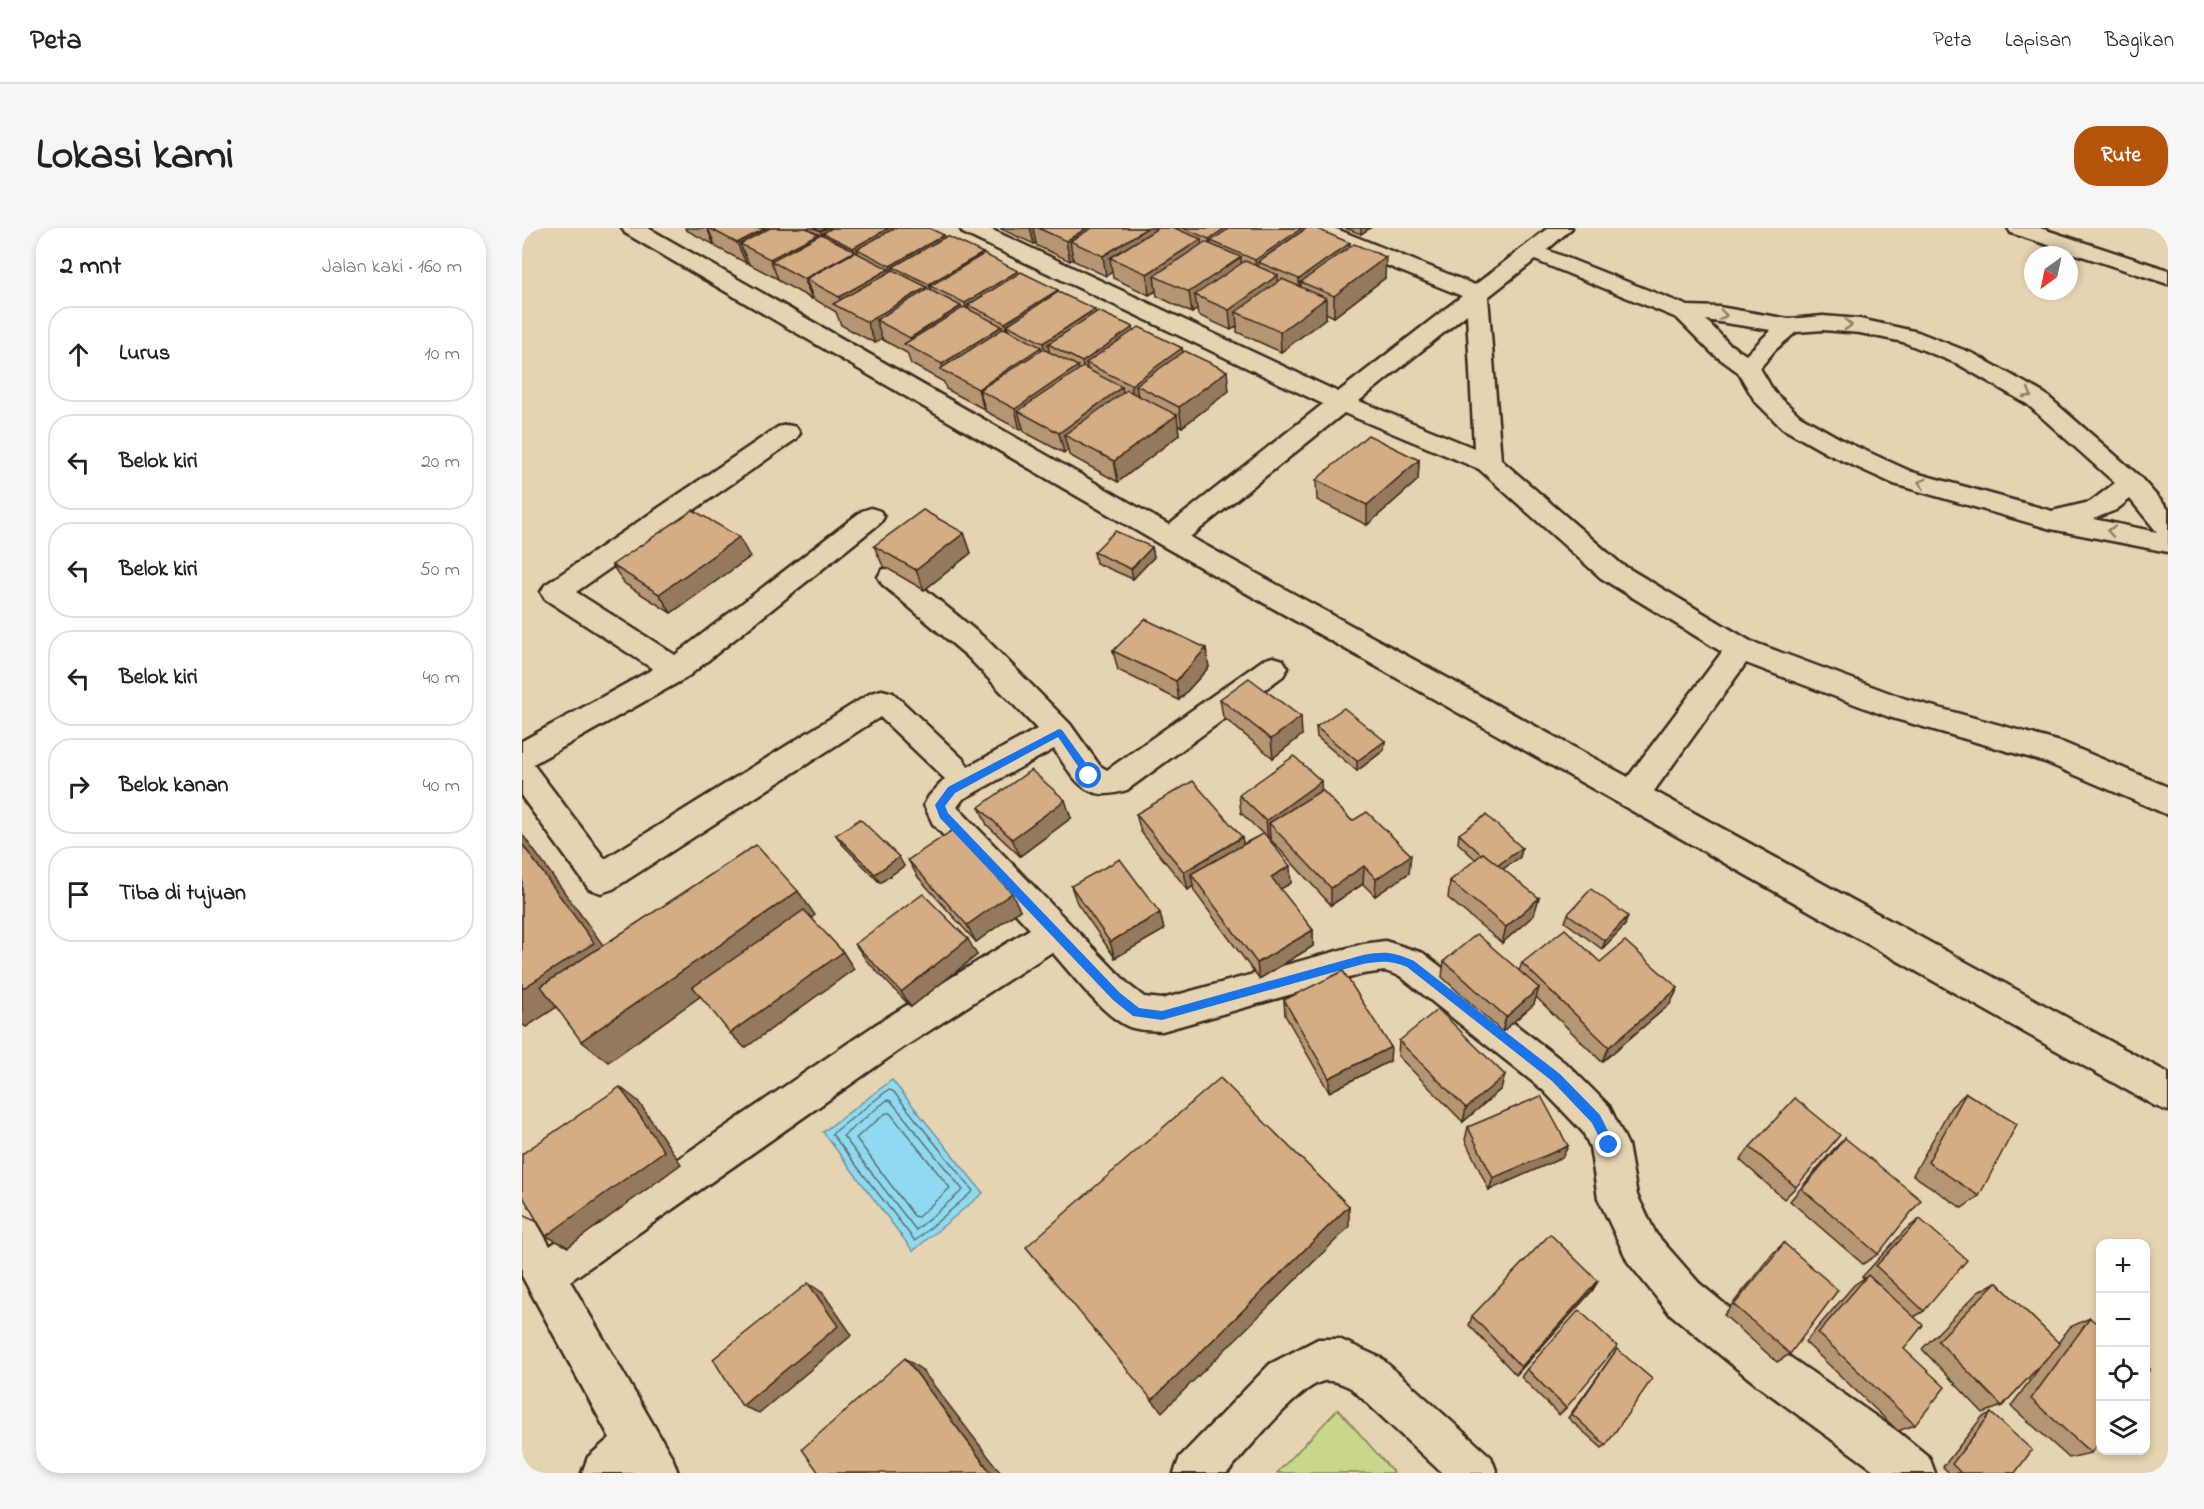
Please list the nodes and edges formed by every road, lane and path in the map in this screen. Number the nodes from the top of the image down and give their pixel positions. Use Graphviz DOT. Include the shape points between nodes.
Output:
graph roads {
  1 [pos="633,228"];
  2 [pos="971,228"];
  3 [pos="1315,228"];
  4 [pos="1561,228"];
  5 [pos="2019,228"];
  6 [pos="1532,251"];
  7 [pos="2116,260"];
  8 [pos="2168,277"];
  9 [pos="2168,290"];
  10 [pos="1477,294"];
  11 [pos="1685,313"];
  12 [pos="1790,326"];
  13 [pos="1748,368"];
  14 [pos="1341,403"];
  15 [pos="787,433"];
  16 [pos="1488,463"];
  17 [pos="2130,482"];
  18 [pos="871,517"];
  19 [pos="2051,520"];
  20 [pos="2168,527"];
  21 [pos="1171,538"];
  22 [pos="2168,543"];
  23 [pos="892,577"];
  24 [pos="1740,649"];
  25 [pos="1273,668"];
  26 [pos="676,670"];
  27 [pos="1059,732"];
  28 [pos="953,769"];
  29 [pos="524,775"];
  30 [pos="1633,795"];
  31 [pos="2168,802"];
  32 [pos="1054,932"];
  33 [pos="2168,1093"];
  34 [pos="522,1236"];
  35 [pos="544,1274"];
  36 [pos="646,1458"];
  37 [pos="604,1473"];
  38 [pos="1196,1473"];
  39 [pos="1474,1473"];
  40 [pos="1913,1473"];
  1 -- 21 [label="street"];
  2 -- 14 [label="street"];
  3 -- 10 [label="street"];
  4 -- 6 [label="street"];
  5 -- 7 [label="street"];
  6 -- 10 [label="street"];
  6 -- 11 [label="street"];
  7 -- 8 [label="street"];
  7 -- 9 [label="street"];
  10 -- 14 [label="street"];
  10 -- 16 [label="street"];
  11 -- 12 [label="street, one-way" via="1719,314"];
  11 -- 13 [label="street" via="1720,348"];
  12 -- 13 [label="street"];
  12 -- 17 [label="street, one-way" via="1860,326 1910,337 1966,359 2036,399"];
  19 -- 13 [label="street, one-way" via="1903,478 1837,448 1791,422 1764,396"];
  14 -- 16 [label="street"];
  14 -- 21 [label="street"];
  15 -- 26 [label="street" via="555,592"];
  16 -- 24 [label="street" via="1611,571"];
  17 -- 19 [label="street" via="2114,501 2102,508"];
  17 -- 20 [label="street"];
  18 -- 26 [label="street"];
  22 -- 19 [label="street, one-way"];
  21 -- 30 [label="street"];
  23 -- 27 [label="street" via="977,648"];
  24 -- 30 [label="street"];
  24 -- 31 [label="street" via="1900,709 2053,752"];
  25 -- 27 [label="street" via="1116,781 1103,783 1089,776"];
  26 -- 29 [label="street"];
  27 -- 32 [label="street" via="952,790 940,805 944,815"];
  28 -- 29 [label="street" via="882,701 601,879"];
  30 -- 33 [label="street"];
  32 -- 35 [label="street" via="888,1037"];
  32 -- 40 [label="street" via="1137,1013 1162,1015 1363,959 1384,956 1411,964 1556,1078 1596,1119 1609,1145 1618,1198 1642,1248 1684,1298 1772,1370"];
  34 -- 35 [label="street"];
  35 -- 36 [label="street"];
  36 -- 37 [label="street"];
  38 -- 39 [label="street" via="1285,1379 1318,1360 1339,1360 1366,1373"];
}
